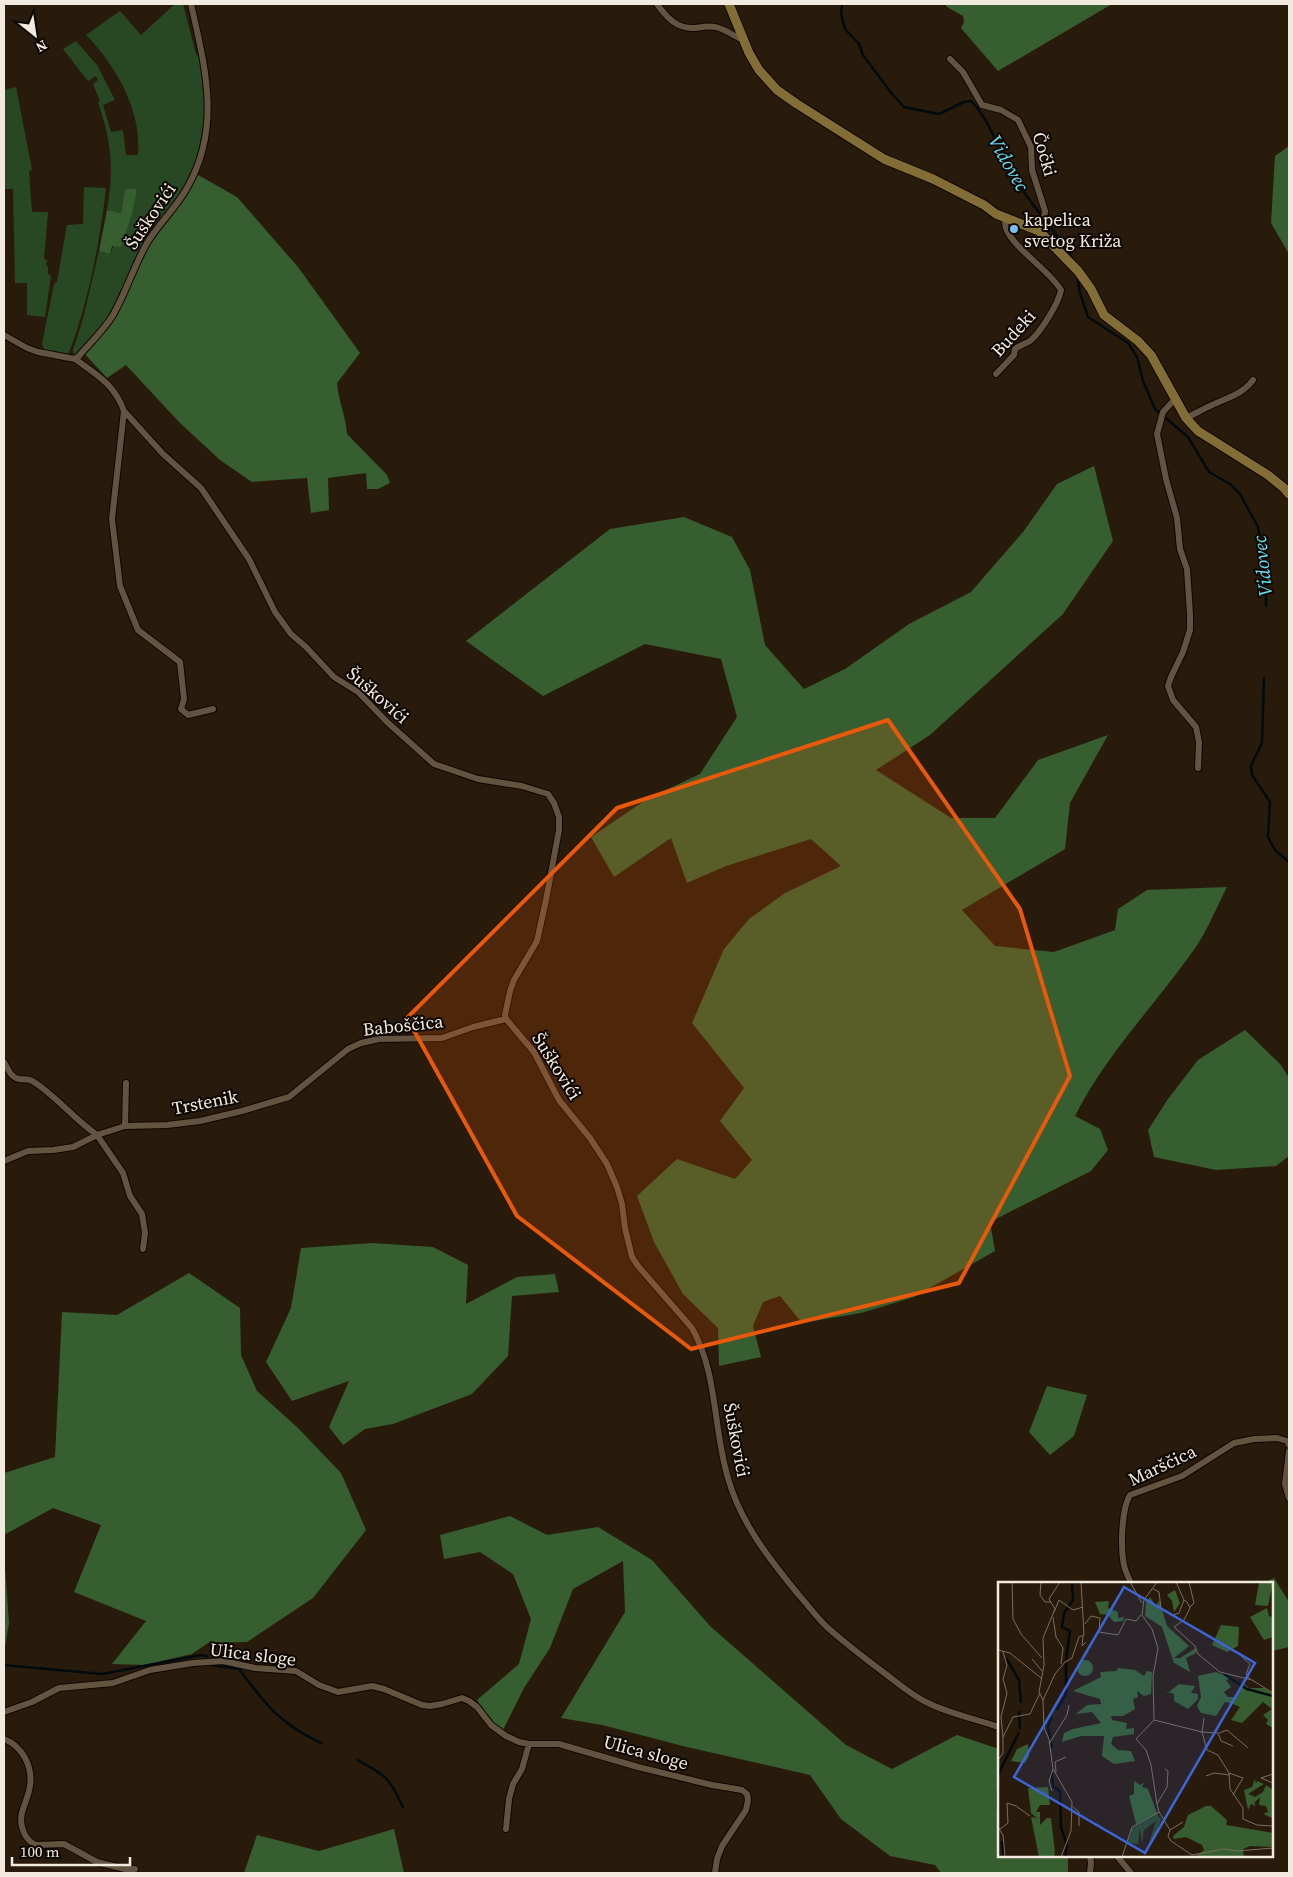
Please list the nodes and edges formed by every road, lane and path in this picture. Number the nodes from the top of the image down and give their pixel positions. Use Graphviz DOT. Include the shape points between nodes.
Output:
graph roads {
  1 [pos="190,4"];
  2 [pos="657,4"];
  3 [pos="729,4"];
  4 [pos="744,40"];
  5 [pos="950,58"];
  6 [pos="1008,218"];
  7 [pos="1039,231"];
  8 [pos="4,334"];
  9 [pos="75,359"];
  10 [pos="996,374"];
  11 [pos="1253,380"];
  12 [pos="1175,399"];
  13 [pos="124,411"];
  14 [pos="1186,418"];
  15 [pos="1289,494"];
  16 [pos="213,709"];
  17 [pos="1198,768"];
  18 [pos="506,1019"];
  19 [pos="4,1062"];
  20 [pos="126,1083"];
  21 [pos="288,1097"];
  22 [pos="125,1126"];
  23 [pos="97,1135"];
  24 [pos="4,1160"];
  25 [pos="143,1249"];
  26 [pos="1289,1444"];
  27 [pos="1289,1451"];
  28 [pos="1289,1498"];
  29 [pos="1131,1582"];
  30 [pos="4,1712"];
  31 [pos="998,1727"];
  32 [pos="4,1739"];
  33 [pos="529,1744"];
  34 [pos="506,1828"];
  35 [pos="1090,1857"];
  36 [pos="1118,1857"];
  37 [pos="135,1869"];
  38 [pos="715,1873"];
  39 [pos="1090,1873"];
  40 [pos="1131,1873"];
  1 -- 9 [label="street, Šuškovići" via="208,92 202,155 177,205 151,237 137,261 112,316"];
  2 -- 4 [label="street" via="675,24 689,28 720,28"];
  3 -- 4 [label="street"];
  4 -- 6 [label="street" via="759,70 777,90 797,104 884,159 933,178"];
  5 -- 7 [label="street, Čočki" via="963,72 982,105 1001,110 1018,120 1031,147 1032,170 1045,211"];
  6 -- 7 [label="street"];
  6 -- 10 [label="street, Budeki" via="1005,227 1014,244 1044,269 1061,290 1036,335 1016,349"];
  7 -- 12 [label="street" via="1075,268 1091,289 1104,315 1138,341 1150,355"];
  8 -- 9 [label="street" via="38,352"];
  9 -- 13 [label="street, Šuškovići" via="104,380 119,396"];
  11 -- 14 [label="street" via="1238,394"];
  12 -- 14 [label="street"];
  12 -- 17 [label="street" via="1162,414 1157,434 1187,569 1190,630 1168,686 1173,700 1196,726"];
  13 -- 16 [label="street" via="112,519 120,586 138,630 180,662 184,699 181,709 188,715"];
  13 -- 18 [label="street, Šuškovići" via="201,488 250,559 275,612 291,634 334,677 358,692 434,764 478,779 548,794 554,803 559,830 537,941 514,980"];
  14 -- 15 [label="street" via="1198,431 1268,475"];
  18 -- 21 [label="street, Baboščica" via="442,1038 379,1039 361,1043"];
  18 -- 31 [label="street, Šuškovići" via="534,1052 559,1100 607,1164 622,1204 635,1262 699,1340 732,1492 779,1571 826,1627 905,1688 927,1702"];
  19 -- 23 [label="street" via="12,1076 35,1082"];
  20 -- 22 [label="street"];
  21 -- 22 [label="street, Trstenik" via="200,1121"];
  22 -- 23 [label="street, Trstenik"];
  23 -- 24 [label="street, Trstenik" via="73,1147 28,1151"];
  23 -- 25 [label="street" via="123,1173 130,1196 142,1214"];
  26 -- 29 [label="street, Marščica" via="1277,1438 1234,1443 1182,1476 1130,1496 1124,1506 1122,1545"];
  27 -- 28 [label="street" via="1284,1484"];
  30 -- 33 [label="street, Ulica sloge" via="59,1688 113,1683 164,1667 222,1661 255,1668 296,1671 338,1692 372,1686 422,1705 462,1698 506,1736"];
  32 -- 37 [label="street" via="18,1747 29,1769 30,1786 21,1819 22,1828 32,1844 64,1844 97,1862"];
  33 -- 34 [label="street" via="522,1769 513,1784"];
  33 -- 38 [label="street, Ulica sloge" via="559,1744 638,1767 742,1790 747,1794 746,1810 722,1846"];
  35 -- 39 [label="street"];
  36 -- 40 [label="street"];
}
